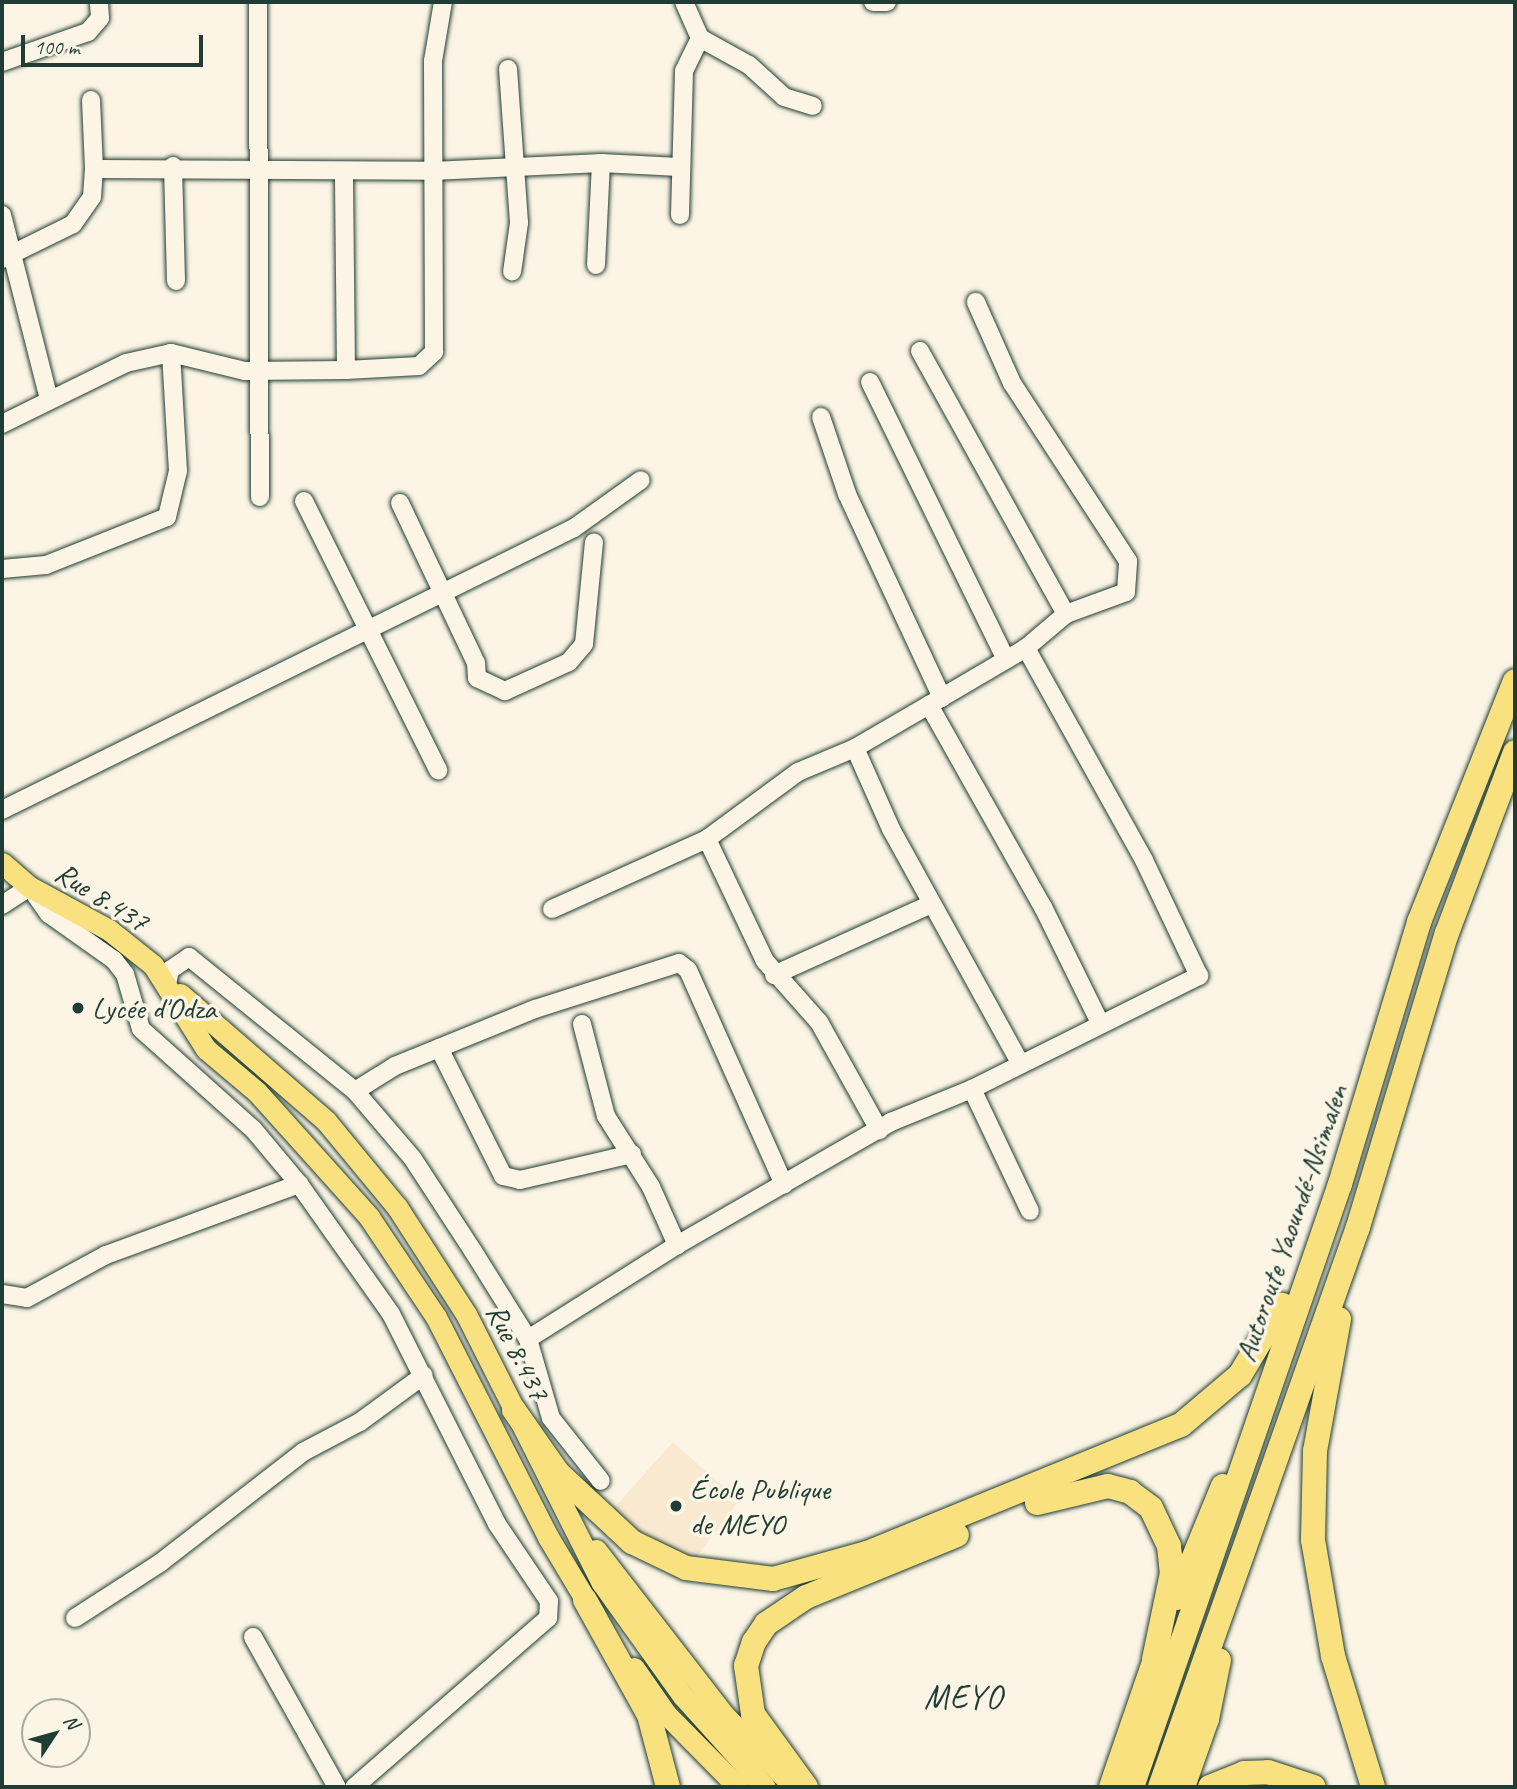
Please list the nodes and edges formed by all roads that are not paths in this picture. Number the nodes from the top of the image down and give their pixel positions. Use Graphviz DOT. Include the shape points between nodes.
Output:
graph roads {
  1 [pos="99,2"];
  2 [pos="258,2"];
  3 [pos="443,2"];
  4 [pos="684,2"];
  5 [pos="873,2"];
  6 [pos="887,2"];
  7 [pos="700,38"];
  8 [pos="2,62"];
  9 [pos="508,69"];
  10 [pos="91,100"];
  11 [pos="813,106"];
  12 [pos="601,163"];
  13 [pos="173,166"];
  14 [pos="515,166"];
  15 [pos="260,167"];
  16 [pos="679,167"];
  17 [pos="94,169"];
  18 [pos="344,171"];
  19 [pos="432,171"];
  20 [pos="2,215"];
  21 [pos="680,215"];
  22 [pos="6,257"];
  23 [pos="596,265"];
  24 [pos="512,272"];
  25 [pos="176,281"];
  26 [pos="976,302"];
  27 [pos="920,351"];
  28 [pos="171,354"];
  29 [pos="346,370"];
  30 [pos="261,373"];
  31 [pos="870,382"];
  32 [pos="49,400"];
  33 [pos="821,417"];
  34 [pos="2,424"];
  35 [pos="641,480"];
  36 [pos="260,497"];
  37 [pos="304,501"];
  38 [pos="400,503"];
  39 [pos="594,542"];
  40 [pos="2,569"];
  41 [pos="438,593"];
  42 [pos="1066,614"];
  43 [pos="369,627"];
  44 [pos="1026,648"];
  45 [pos="1006,659"];
  46 [pos="1515,681"];
  47 [pos="935,702"];
  48 [pos="855,748"];
  49 [pos="1515,752"];
  50 [pos="438,770"];
  51 [pos="2,810"];
  52 [pos="707,839"];
  53 [pos="2,863"];
  54 [pos="30,887"];
  55 [pos="931,904"];
  56 [pos="2,905"];
  57 [pos="552,909"];
  58 [pos="774,975"];
  59 [pos="167,984"];
  60 [pos="1100,1023"];
  61 [pos="582,1024"];
  62 [pos="439,1048"];
  63 [pos="1020,1063"];
  64 [pos="972,1088"];
  65 [pos="355,1091"];
  66 [pos="879,1130"];
  67 [pos="632,1154"];
  68 [pos="299,1184"];
  69 [pos="1340,1184"];
  70 [pos="784,1185"];
  71 [pos="1030,1211"];
  72 [pos="1358,1227"];
  73 [pos="677,1245"];
  74 [pos="2,1294"];
  75 [pos="528,1339"];
  76 [pos="424,1375"];
  77 [pos="1266,1397"];
  78 [pos="514,1410"];
  79 [pos="601,1481"];
  80 [pos="555,1497"];
  81 [pos="1235,1586"];
  82 [pos="585,1600"];
  83 [pos="75,1618"];
  84 [pos="253,1637"];
  85 [pos="1154,1660"];
  86 [pos="710,1761"];
  87 [pos="337,1787"];
  88 [pos="354,1787"];
  89 [pos="668,1787"];
  90 [pos="732,1787"];
  91 [pos="738,1787"];
  92 [pos="765,1787"];
  93 [pos="794,1787"];
  94 [pos="806,1787"];
  95 [pos="1111,1787"];
  96 [pos="1132,1787"];
  97 [pos="1160,1787"];
  98 [pos="1183,1787"];
  99 [pos="1210,1787"];
  100 [pos="1314,1787"];
  101 [pos="1373,1787"];
  1 -- 8 [label="street" via="100,18 88,32"];
  2 -- 15 [label="street"];
  3 -- 19 [label="street" via="433,61"];
  4 -- 7 [label="street"];
  5 -- 6 [label="street"];
  7 -- 11 [label="street" via="750,65 784,97"];
  7 -- 16 [label="street" via="684,71"];
  9 -- 14 [label="street"];
  10 -- 17 [label="street"];
  12 -- 14 [label="street"];
  12 -- 16 [label="street"];
  12 -- 23 [label="street"];
  13 -- 15 [label="street"];
  13 -- 17 [label="street"];
  13 -- 25 [label="street"];
  14 -- 19 [label="street"];
  14 -- 24 [label="street" via="519,223"];
  15 -- 18 [label="street"];
  15 -- 30 [label="street"];
  16 -- 21 [label="street"];
  17 -- 22 [label="street" via="92,197 82,215"];
  18 -- 19 [label="street"];
  18 -- 29 [label="street"];
  19 -- 29 [label="street" via="434,352 419,366"];
  20 -- 22 [label="street"];
  22 -- 32 [label="street"];
  26 -- 42 [label="street" via="1012,383 1128,561 1126,592"];
  27 -- 42 [label="street"];
  28 -- 30 [label="street"];
  28 -- 32 [label="street" via="127,363"];
  28 -- 40 [label="street" via="178,471 167,517 160,525 46,565"];
  29 -- 30 [label="street"];
  30 -- 36 [label="street"];
  31 -- 45 [label="street"];
  32 -- 34 [label="street"];
  33 -- 47 [label="street" via="847,494"];
  35 -- 41 [label="street" via="574,528"];
  37 -- 43 [label="street"];
  38 -- 41 [label="street"];
  39 -- 41 [label="street" via="584,644 569,662 505,691 477,678 476,663"];
  41 -- 43 [label="street"];
  42 -- 44 [label="street"];
  43 -- 50 [label="street"];
  43 -- 51 [label="street" via="262,678 168,732"];
  44 -- 45 [label="street"];
  44 -- 60 [label="street" via="1144,860 1199,976"];
  45 -- 47 [label="street"];
  46 -- 69 [label="highway, Autoroute Yaoundé-Nsimalen" via="1419,922"];
  47 -- 48 [label="street"];
  47 -- 60 [label="street"];
  48 -- 52 [label="street" via="798,772"];
  48 -- 55 [label="street"];
  49 -- 72 [label="highway, Autoroute Yaoundé-Nsimalen" via="1447,933"];
  52 -- 57 [label="street"];
  52 -- 58 [label="street"];
  53 -- 54 [label="main road, Rue 8.437"];
  54 -- 56 [label="street"];
  54 -- 59 [label="main road, Rue 8.437" via="110,930"];
  54 -- 68 [label="street" via="49,914 120,966 141,1029 253,1129"];
  55 -- 58 [label="street"];
  55 -- 63 [label="street"];
  58 -- 66 [label="street" via="819,1021"];
  59 -- 65 [label="street" via="170,970 189,957"];
  59 -- 78 [label="main road, Rue 8.437" via="276,1075 364,1164 460,1303"];
  59 -- 82 [label="main road, Rue 8.437" via="206,1049 317,1157 407,1269"];
  60 -- 63 [label="street"];
  61 -- 67 [label="street" via="606,1116"];
  62 -- 65 [label="street"];
  62 -- 67 [label="street" via="503,1176 520,1180"];
  62 -- 70 [label="street" via="535,1009 680,963 688,970"];
  63 -- 64 [label="street"];
  64 -- 66 [label="street"];
  64 -- 71 [label="street"];
  65 -- 75 [label="street" via="413,1159"];
  66 -- 70 [label="street"];
  67 -- 73 [label="street"];
  68 -- 74 [label="street" via="106,1255 27,1298"];
  68 -- 76 [label="street" via="391,1314"];
  69 -- 77 [label="highway, Autoroute Yaoundé-Nsimalen"];
  69 -- 78 [label="highway" via="1269,1333 1240,1375 1211,1405 1144,1444 813,1570 739,1578 686,1568 632,1542 558,1474"];
  70 -- 73 [label="street"];
  72 -- 81 [label="highway, Autoroute Yaoundé-Nsimalen"];
  72 -- 101 [label="highway" via="1320,1412 1312,1528 1333,1656"];
  73 -- 75 [label="street"];
  75 -- 79 [label="street" via="551,1418"];
  76 -- 83 [label="street" via="360,1422 303,1452 160,1563"];
  76 -- 88 [label="street" via="496,1524 552,1609"];
  77 -- 85 [label="highway" via="1204,1524"];
  77 -- 96 [label="highway, Autoroute Yaoundé-Nsimalen"];
  78 -- 80 [label="main road, Rue 8.437"];
  80 -- 92 [label="main road, Rue 8.437" via="637,1637"];
  80 -- 93 [label="main road" via="724,1715"];
  81 -- 97 [label="highway, Autoroute Yaoundé-Nsimalen"];
  81 -- 98 [label="highway" via="1207,1720"];
  82 -- 86 [label="main road, Rue 8.437" via="666,1714"];
  82 -- 89 [label="highway" via="649,1715"];
  84 -- 87 [label="street"];
  85 -- 94 [label="highway" via="1172,1573 1169,1546 1151,1508 1130,1492 1108,1486 1052,1497 806,1597 766,1624 746,1667 753,1714"];
  85 -- 95 [label="highway"];
  86 -- 90 [label="main road"];
  86 -- 91 [label="main road, Rue 8.437"];
  99 -- 100 [label="highway" via="1244,1773 1268,1772"];
}
